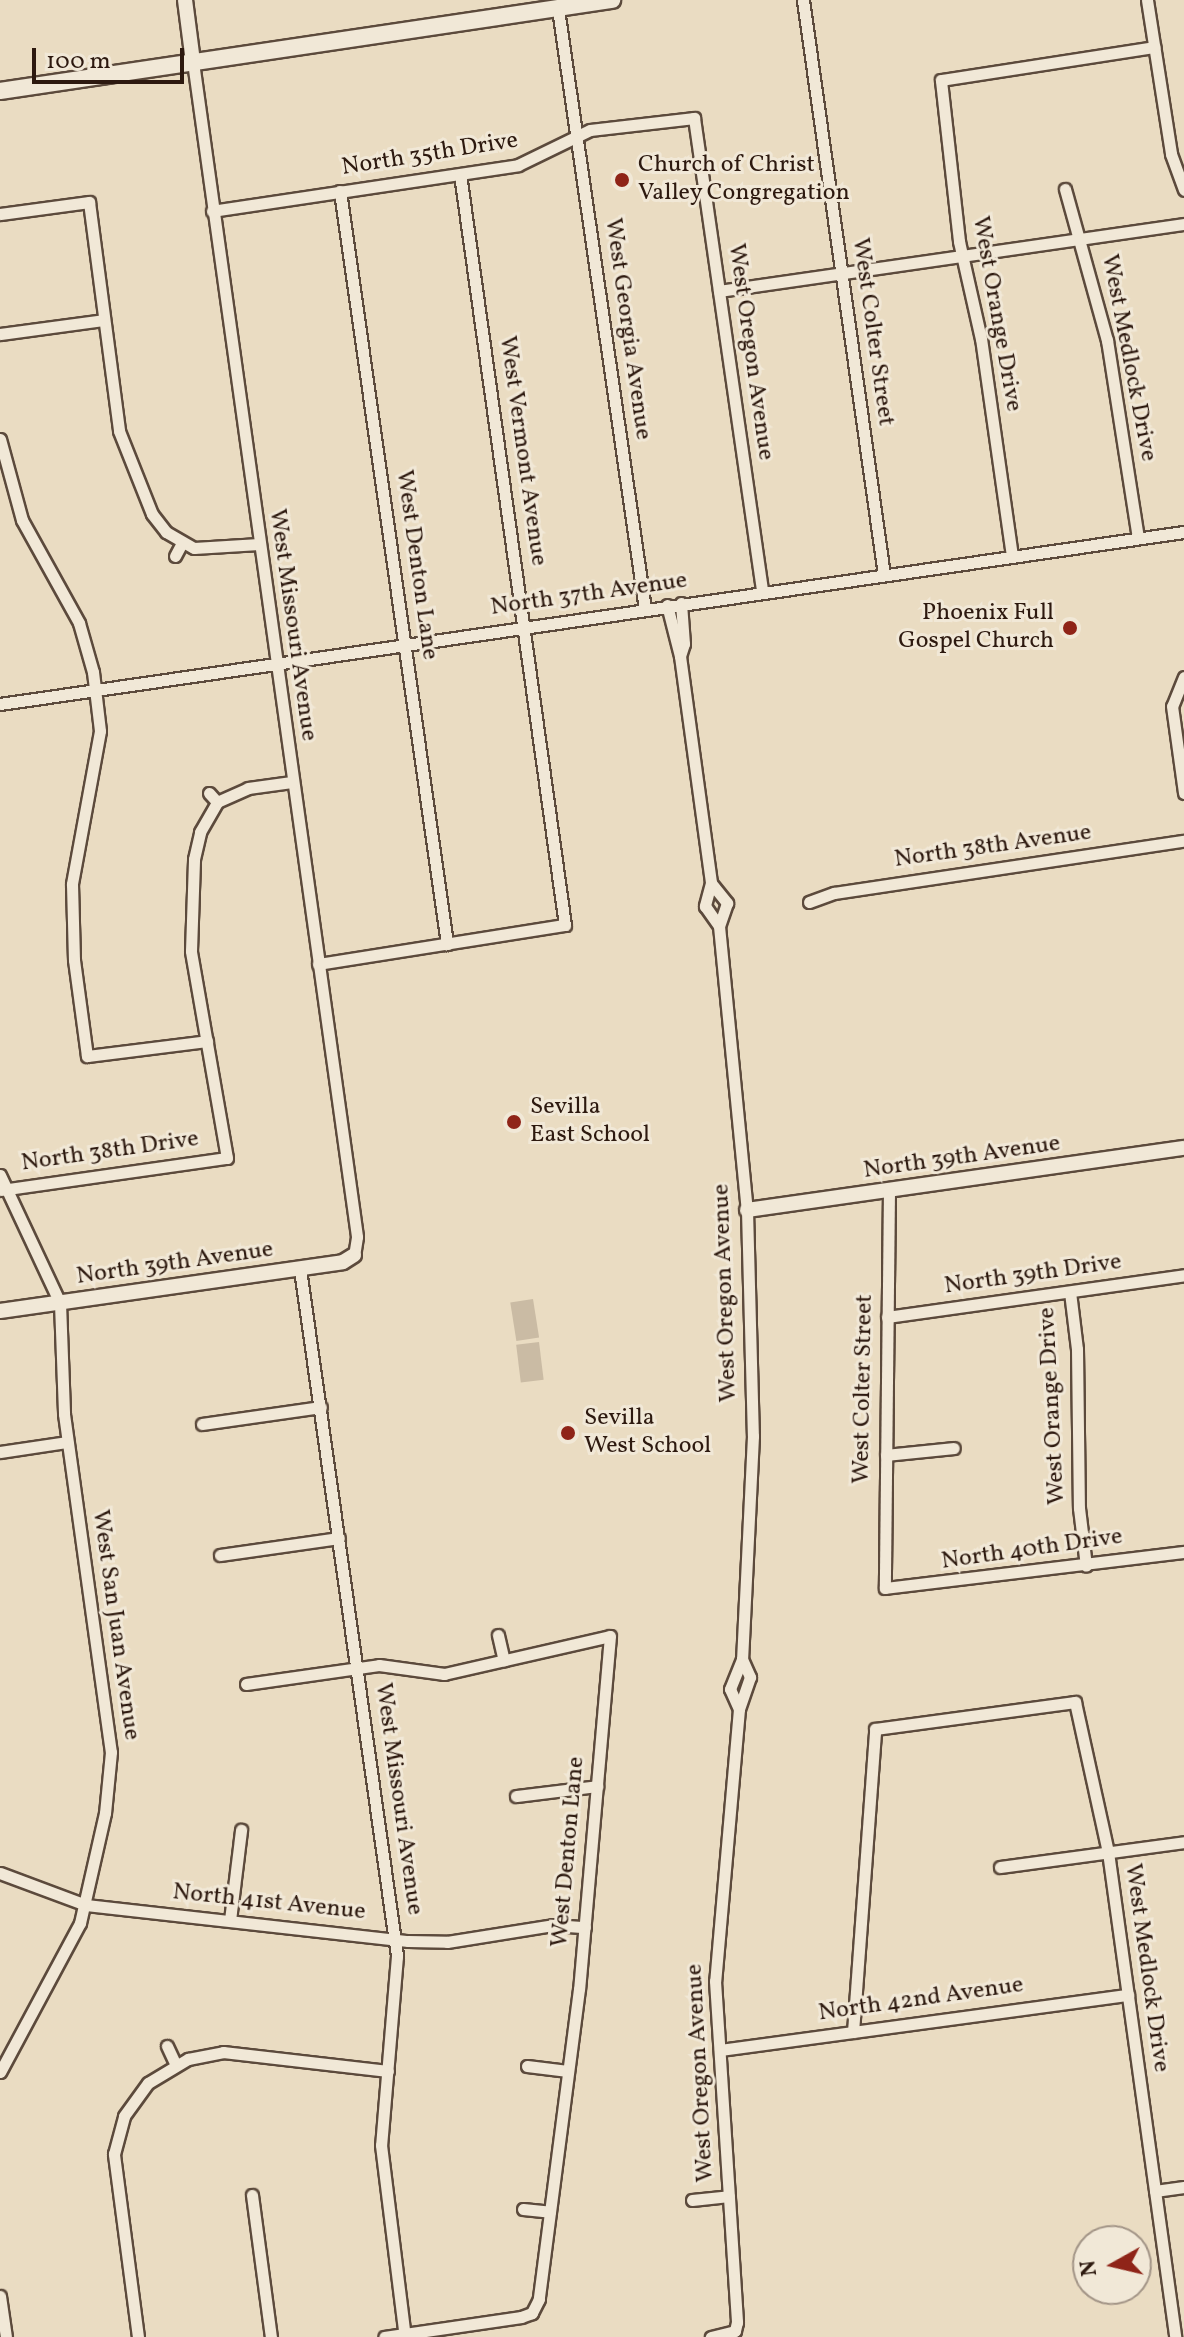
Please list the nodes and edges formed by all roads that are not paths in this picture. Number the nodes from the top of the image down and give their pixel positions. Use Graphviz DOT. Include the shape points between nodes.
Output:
graph roads {
  1 [pos="185,0"];
  2 [pos="612,0"];
  3 [pos="803,0"];
  4 [pos="1147,0"];
  5 [pos="558,9"];
  6 [pos="1154,47"];
  7 [pos="193,62"];
  8 [pos="0,91"];
  9 [pos="694,118"];
  10 [pos="576,134"];
  11 [pos="460,174"];
  12 [pos="1065,189"];
  13 [pos="1184,190"];
  14 [pos="340,191"];
  15 [pos="212,211"];
  16 [pos="0,214"];
  17 [pos="1184,224"];
  18 [pos="1081,239"];
  19 [pos="962,256"];
  20 [pos="842,273"];
  21 [pos="719,291"];
  22 [pos="103,320"];
  23 [pos="0,334"];
  24 [pos="0,439"];
  25 [pos="1184,532"];
  26 [pos="1138,538"];
  27 [pos="182,543"];
  28 [pos="259,544"];
  29 [pos="175,556"];
  30 [pos="1012,556"];
  31 [pos="884,575"];
  32 [pos="762,592"];
  33 [pos="681,603"];
  34 [pos="667,605"];
  35 [pos="645,609"];
  36 [pos="525,626"];
  37 [pos="405,643"];
  38 [pos="680,656"];
  39 [pos="275,663"];
  40 [pos="1184,677"];
  41 [pos="96,690"];
  42 [pos="0,704"];
  43 [pos="292,782"];
  44 [pos="1184,793"];
  45 [pos="1184,841"];
  46 [pos="711,883"];
  47 [pos="809,902"];
  48 [pos="719,926"];
  49 [pos="447,944"];
  50 [pos="318,964"];
  51 [pos="207,1041"];
  52 [pos="1184,1148"];
  53 [pos="0,1175"];
  54 [pos="3,1190"];
  55 [pos="889,1190"];
  56 [pos="747,1210"];
  57 [pos="354,1255"];
  58 [pos="300,1269"];
  59 [pos="1184,1275"];
  60 [pos="1070,1292"];
  61 [pos="60,1303"];
  62 [pos="0,1311"];
  63 [pos="887,1317"];
  64 [pos="321,1407"];
  65 [pos="202,1424"];
  66 [pos="67,1442"];
  67 [pos="954,1448"];
  68 [pos="0,1452"];
  69 [pos="886,1455"];
  70 [pos="339,1538"];
  71 [pos="1184,1552"];
  72 [pos="220,1555"];
  73 [pos="1086,1566"];
  74 [pos="885,1588"];
  75 [pos="498,1635"];
  76 [pos="504,1660"];
  77 [pos="357,1668"];
  78 [pos="246,1684"];
  79 [pos="597,1786"];
  80 [pos="516,1796"];
  81 [pos="241,1830"];
  82 [pos="1184,1842"];
  83 [pos="1108,1852"];
  84 [pos="1000,1867"];
  85 [pos="0,1873"];
  86 [pos="86,1905"];
  87 [pos="230,1920"];
  88 [pos="585,1927"];
  89 [pos="395,1939"];
  90 [pos="1128,1995"];
  91 [pos="853,2032"];
  92 [pos="167,2046"];
  93 [pos="720,2050"];
  94 [pos="176,2065"];
  95 [pos="527,2066"];
  96 [pos="388,2071"];
  97 [pos="568,2071"];
  98 [pos="0,2072"];
  99 [pos="1184,2187"];
  100 [pos="1155,2191"];
  101 [pos="252,2195"];
  102 [pos="729,2196"];
  103 [pos="692,2200"];
  104 [pos="523,2209"];
  105 [pos="550,2212"];
  106 [pos="0,2296"];
  107 [pos="405,2336"];
  108 [pos="6,2337"];
  109 [pos="138,2337"];
  110 [pos="271,2337"];
  111 [pos="384,2337"];
  112 [pos="711,2337"];
  113 [pos="1175,2337"];
  1 -- 7 [label="street, West Missouri Avenue"];
  2 -- 5 [label="main road"];
  3 -- 20 [label="street, West Colter Street"];
  4 -- 6 [label="street"];
  5 -- 7 [label="main road"];
  5 -- 10 [label="street, West Georgia Avenue"];
  6 -- 13 [label="street" via="1171,154"];
  6 -- 19 [label="street, West Orange Drive" via="941,80"];
  7 -- 8 [label="main road"];
  7 -- 15 [label="street, West Missouri Avenue"];
  9 -- 10 [label="street, North 35th Drive"];
  9 -- 21 [label="street, West Oregon Avenue"];
  10 -- 11 [label="street, North 35th Drive" via="530,163"];
  10 -- 35 [label="street, West Georgia Avenue"];
  11 -- 14 [label="street, North 35th Drive"];
  11 -- 36 [label="street, West Vermont Avenue"];
  12 -- 18 [label="street, West Medlock Drive"];
  14 -- 15 [label="street, North 35th Drive"];
  14 -- 37 [label="street, West Denton Lane"];
  15 -- 28 [label="street, West Missouri Avenue"];
  16 -- 22 [label="street" via="89,202"];
  17 -- 18 [label="street"];
  18 -- 19 [label="street"];
  18 -- 26 [label="street, West Medlock Drive" via="1109,353"];
  19 -- 20 [label="street"];
  19 -- 30 [label="street, West Orange Drive" via="981,339"];
  20 -- 21 [label="street"];
  20 -- 31 [label="street, West Colter Street"];
  21 -- 32 [label="street, West Oregon Avenue"];
  22 -- 23 [label="street"];
  22 -- 27 [label="street" via="127,456 158,523"];
  24 -- 41 [label="street" via="22,520 79,623"];
  25 -- 26 [label="street, North 37th Avenue"];
  26 -- 30 [label="street, North 37th Avenue"];
  27 -- 28 [label="street" via="214,550"];
  27 -- 29 [label="street"];
  28 -- 39 [label="street, West Missouri Avenue"];
  30 -- 31 [label="street, North 37th Avenue"];
  31 -- 32 [label="street, North 37th Avenue"];
  32 -- 33 [label="street, North 37th Avenue"];
  33 -- 34 [label="street, North 37th Avenue"];
  33 -- 38 [label="street, West Oregon Avenue"];
  34 -- 35 [label="street, North 37th Avenue"];
  34 -- 38 [label="street, West Oregon Avenue"];
  35 -- 36 [label="street, North 37th Avenue"];
  36 -- 37 [label="street, North 37th Avenue"];
  36 -- 49 [label="street, West Vermont Avenue" via="565,925"];
  37 -- 39 [label="street, North 37th Avenue"];
  37 -- 49 [label="street, West Denton Lane"];
  38 -- 46 [label="street, West Oregon Avenue"];
  39 -- 41 [label="street, North 37th Avenue"];
  39 -- 43 [label="street, West Missouri Avenue"];
  40 -- 44 [label="street" via="1172,706"];
  41 -- 42 [label="street, North 37th Avenue"];
  41 -- 51 [label="street" via="100,731 72,884 74,960 87,1056"];
  43 -- 50 [label="street, West Missouri Avenue"];
  43 -- 51 [label="street" via="213,798 200,832 190,913"];
  45 -- 47 [label="street, North 38th Avenue" via="834,893"];
  46 -- 48 [label="street, West Oregon Avenue" via="706,912"];
  46 -- 48 [label="street, West Oregon Avenue" via="727,903"];
  48 -- 56 [label="street, West Oregon Avenue"];
  49 -- 50 [label="street"];
  50 -- 57 [label="street, West Missouri Avenue" via="357,1237"];
  51 -- 54 [label="street, North 38th Drive" via="227,1158"];
  52 -- 55 [label="street, North 39th Avenue"];
  53 -- 54 [label="street, West San Juan Avenue"];
  54 -- 61 [label="street, West San Juan Avenue"];
  55 -- 56 [label="street, North 39th Avenue"];
  55 -- 63 [label="street, West Colter Street"];
  56 -- 93 [label="street, West Oregon Avenue" via="753,1436 742,1659 750,1677 739,1709 715,1981"];
  57 -- 58 [label="street, North 39th Avenue" via="343,1262"];
  58 -- 61 [label="street, North 39th Avenue"];
  58 -- 64 [label="street, West Missouri Avenue"];
  59 -- 60 [label="street, North 39th Drive"];
  60 -- 63 [label="street, North 39th Drive"];
  60 -- 73 [label="street, West Orange Drive"];
  61 -- 62 [label="street, North 39th Avenue"];
  61 -- 66 [label="street, West San Juan Avenue"];
  63 -- 69 [label="street, West Colter Street"];
  64 -- 65 [label="street"];
  64 -- 70 [label="street, West Missouri Avenue"];
  66 -- 68 [label="street"];
  66 -- 86 [label="street, West San Juan Avenue" via="111,1752"];
  67 -- 69 [label="street"];
  69 -- 74 [label="street, West Colter Street"];
  70 -- 72 [label="street"];
  70 -- 77 [label="street, West Missouri Avenue"];
  71 -- 73 [label="street, North 40th Drive"];
  73 -- 74 [label="street, North 40th Drive"];
  75 -- 76 [label="street"];
  76 -- 77 [label="street" via="436,1674 386,1665"];
  76 -- 79 [label="street, West Denton Lane" via="610,1636"];
  77 -- 78 [label="street"];
  77 -- 89 [label="street, West Missouri Avenue"];
  79 -- 80 [label="street"];
  79 -- 88 [label="street, West Denton Lane"];
  81 -- 87 [label="street"];
  82 -- 83 [label="street"];
  83 -- 84 [label="street"];
  83 -- 90 [label="street, West Medlock Drive"];
  83 -- 91 [label="street, West Medlock Drive" via="1075,1702 875,1729"];
  85 -- 86 [label="street, North 41st Avenue"];
  86 -- 87 [label="street, North 41st Avenue"];
  86 -- 98 [label="street, West San Juan Avenue" via="64,1957"];
  87 -- 89 [label="street, North 41st Avenue"];
  88 -- 89 [label="street, North 41st Avenue" via="553,1925 447,1942"];
  88 -- 97 [label="street, West Denton Lane"];
  89 -- 96 [label="street, West Missouri Avenue" via="398,1983"];
  90 -- 91 [label="street, North 42nd Avenue"];
  90 -- 100 [label="street, West Medlock Drive"];
  91 -- 93 [label="street, North 42nd Avenue"];
  92 -- 94 [label="street"];
  93 -- 102 [label="street, West Oregon Avenue"];
  94 -- 96 [label="street" via="223,2052"];
  94 -- 109 [label="street" via="148,2083 124,2116 114,2154"];
  95 -- 97 [label="street"];
  96 -- 107 [label="street, West Missouri Avenue" via="381,2154"];
  97 -- 105 [label="street, West Denton Lane"];
  99 -- 100 [label="street"];
  100 -- 113 [label="street, West Medlock Drive"];
  101 -- 110 [label="street"];
  102 -- 103 [label="street, West Oregon Avenue"];
  102 -- 112 [label="street, West Oregon Avenue" via="735,2331"];
  104 -- 105 [label="street"];
  105 -- 107 [label="street, West Denton Lane" via="532,2313"];
  106 -- 108 [label="street"];
  107 -- 111 [label="street"];
}
